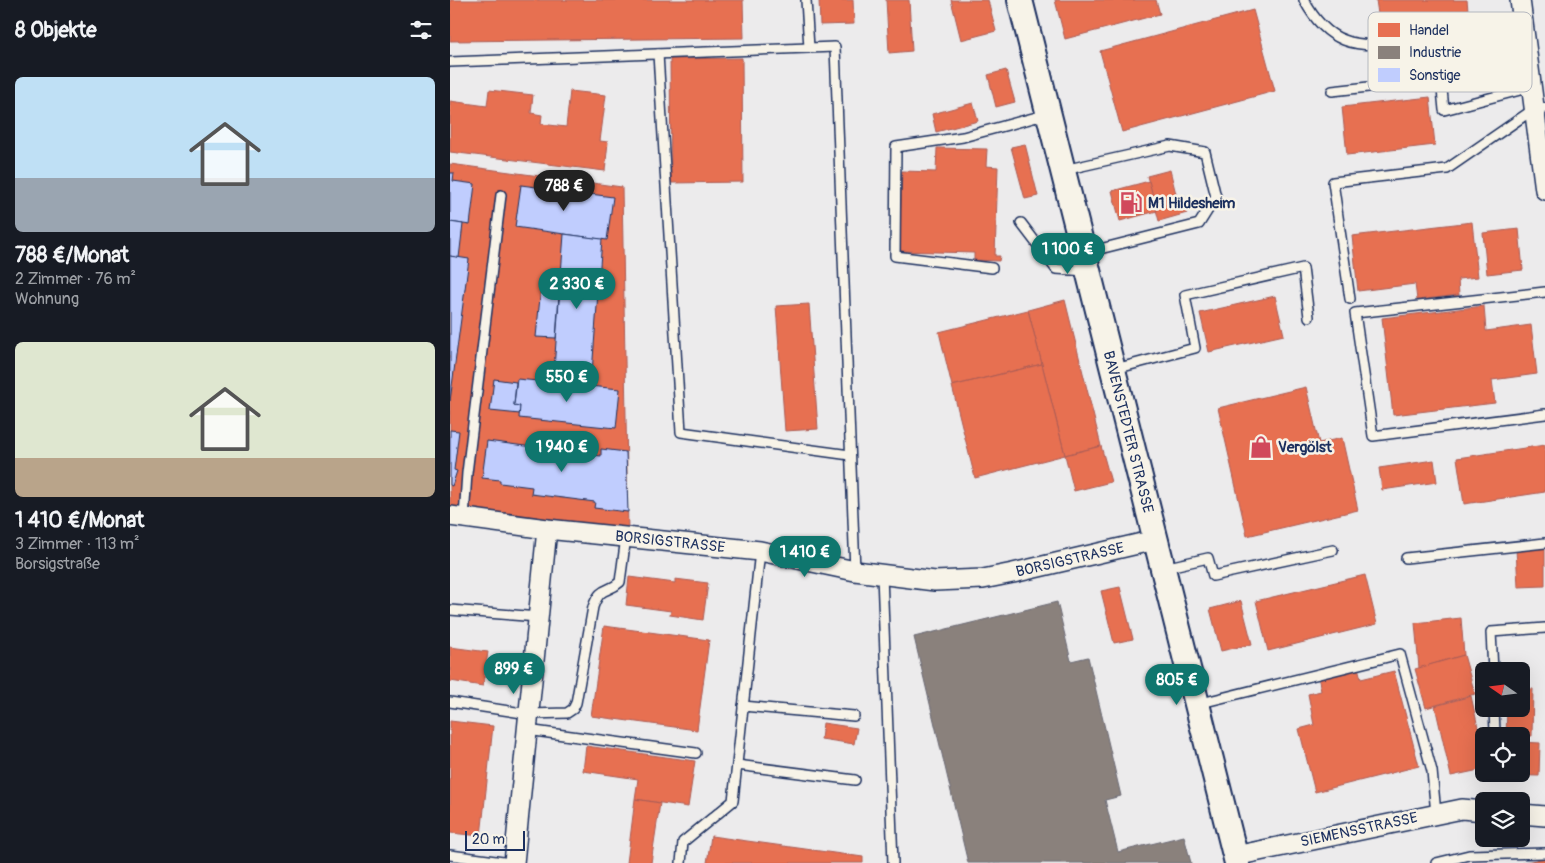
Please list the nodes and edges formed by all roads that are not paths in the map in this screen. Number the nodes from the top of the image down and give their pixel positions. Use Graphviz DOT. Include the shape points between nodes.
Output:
graph roads {
  1 [pos="806,0"];
  2 [pos="1020,0"];
  3 [pos="1304,0"];
  4 [pos="1368,43"];
  5 [pos="809,48"];
  6 [pos="658,54"];
  7 [pos="450,62"];
  8 [pos="1368,87"];
  9 [pos="1532,89"];
  10 [pos="1332,91"];
  11 [pos="1442,92"];
  12 [pos="1512,92"];
  13 [pos="1540,109"];
  14 [pos="1048,114"];
  15 [pos="1063,170"];
  16 [pos="1545,190"];
  17 [pos="501,195"];
  18 [pos="1021,222"];
  19 [pos="1086,262"];
  20 [pos="992,268"];
  21 [pos="1545,292"];
  22 [pos="1350,299"];
  23 [pos="1309,317"];
  24 [pos="1112,370"];
  25 [pos="1545,414"];
  26 [pos="850,455"];
  27 [pos="457,517"];
  28 [pos="547,529"];
  29 [pos="626,538"];
  30 [pos="1155,540"];
  31 [pos="1545,543"];
  32 [pos="1333,550"];
  33 [pos="760,552"];
  34 [pos="1406,558"];
  35 [pos="1162,568"];
  36 [pos="855,571"];
  37 [pos="882,575"];
  38 [pos="450,610"];
  39 [pos="538,617"];
  40 [pos="1545,628"];
  41 [pos="1493,662"];
  42 [pos="450,702"];
  43 [pos="1196,704"];
  44 [pos="743,706"];
  45 [pos="854,716"];
  46 [pos="528,722"];
  47 [pos="696,753"];
  48 [pos="737,765"];
  49 [pos="855,780"];
  50 [pos="1475,810"];
  51 [pos="1436,814"];
  52 [pos="1530,815"];
  53 [pos="1545,816"];
  54 [pos="1545,853"];
  55 [pos="450,855"];
  56 [pos="1236,859"];
  57 [pos="513,863"];
  58 [pos="681,863"];
  59 [pos="893,863"];
  60 [pos="1436,863"];
  1 -- 5 [label="lane"];
  2 -- 14 [label="street, BAVENSTEDTER STRASSE"];
  3 -- 4 [label="lane" via="1317,20 1332,34 1344,40"];
  5 -- 6 [label="lane"];
  5 -- 26 [label="lane" via="835,47"];
  6 -- 7 [label="lane"];
  6 -- 26 [label="lane" via="681,432"];
  8 -- 10 [label="lane"];
  9 -- 13 [label="street"];
  11 -- 12 [label="lane" via="1444,110"];
  13 -- 16 [label="street"];
  13 -- 22 [label="lane" via="1446,169 1333,182"];
  14 -- 15 [label="street, BAVENSTEDTER STRASSE"];
  14 -- 20 [label="lane" via="964,137 896,146 895,256"];
  15 -- 19 [label="street, BAVENSTEDTER STRASSE"];
  15 -- 19 [label="lane" via="1170,146 1205,152 1216,197 1199,224"];
  17 -- 27 [label="lane" via="466,472"];
  18 -- 19 [label="lane" via="1056,269"];
  19 -- 24 [label="street, BAVENSTEDTER STRASSE"];
  21 -- 25 [label="lane" via="1355,313 1373,436"];
  23 -- 24 [label="lane" via="1303,268 1185,295 1195,348"];
  24 -- 30 [label="street, BAVENSTEDTER STRASSE"];
  26 -- 36 [label="lane"];
  27 -- 28 [label="street, BORSIGSTRASSE"];
  28 -- 29 [label="street, BORSIGSTRASSE"];
  28 -- 39 [label="street"];
  29 -- 33 [label="street, BORSIGSTRASSE"];
  29 -- 46 [label="lane" via="620,582 596,598 576,704 567,713"];
  30 -- 35 [label="street, BAVENSTEDTER STRASSE"];
  30 -- 37 [label="street, BORSIGSTRASSE" via="983,579 935,581"];
  31 -- 34 [label="lane"];
  32 -- 35 [label="lane" via="1213,576 1208,558"];
  33 -- 36 [label="street, BORSIGSTRASSE"];
  33 -- 44 [label="lane"];
  35 -- 43 [label="street, BAVENSTEDTER STRASSE"];
  36 -- 37 [label="street, BORSIGSTRASSE"];
  37 -- 59 [label="lane"];
  38 -- 39 [label="lane"];
  39 -- 46 [label="street"];
  40 -- 41 [label="lane" via="1491,632"];
  42 -- 46 [label="lane"];
  43 -- 51 [label="lane" via="1400,654 1432,771"];
  43 -- 56 [label="street, BAVENSTEDTER STRASSE"];
  44 -- 45 [label="lane"];
  44 -- 48 [label="lane"];
  46 -- 47 [label="lane"];
  46 -- 57 [label="street"];
  48 -- 49 [label="lane"];
  48 -- 58 [label="lane" via="733,801 683,842"];
  50 -- 51 [label="street, SIEMENSSTRASSE"];
  51 -- 56 [label="street, SIEMENSSTRASSE"];
  52 -- 53 [label="street"];
  54 -- 60 [label="lane" via="1468,855"];
  55 -- 57 [label="lane"];
}
